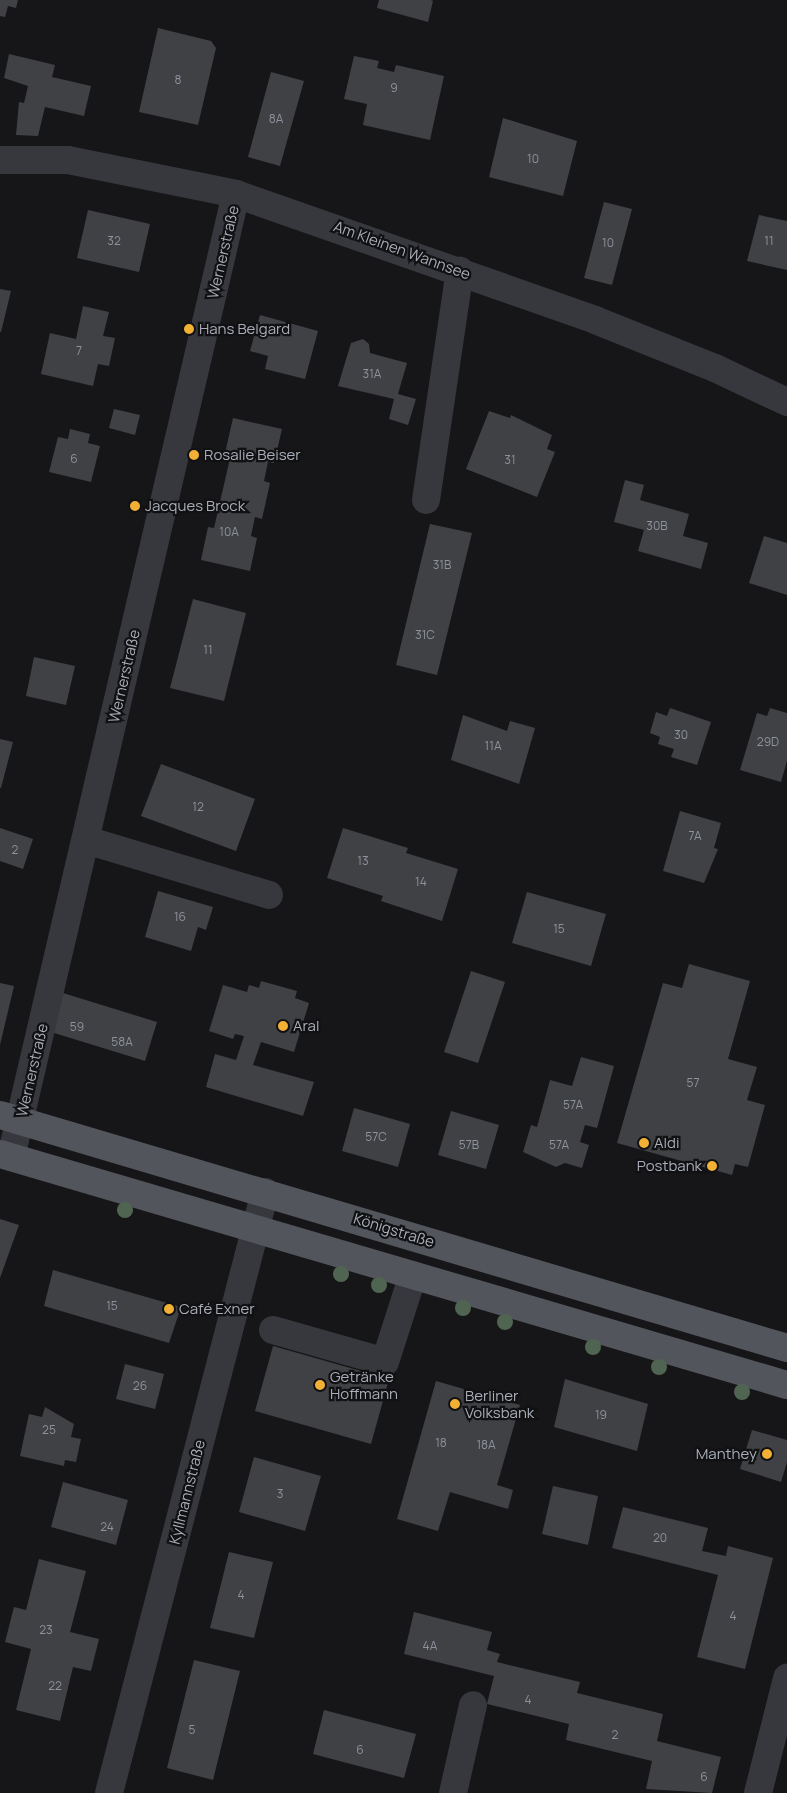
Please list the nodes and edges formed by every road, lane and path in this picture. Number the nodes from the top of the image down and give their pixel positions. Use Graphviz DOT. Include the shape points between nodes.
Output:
graph roads {
  1 [pos="0,160"];
  2 [pos="236,194"];
  3 [pos="460,271"];
  4 [pos="787,402"];
  5 [pos="426,500"];
  6 [pos="86,840"];
  7 [pos="269,895"];
  8 [pos="10,1118"];
  9 [pos="5,1156"];
  10 [pos="265,1192"];
  11 [pos="255,1229"];
  12 [pos="413,1275"];
  13 [pos="273,1330"];
  14 [pos="787,1348"];
  15 [pos="787,1385"];
  16 [pos="787,1678"];
  17 [pos="473,1705"];
  18 [pos="109,1793"];
  19 [pos="453,1793"];
  20 [pos="758,1793"];
  1 -- 2 [label="street, Am Kleinen Wannsee" via="68,160"];
  2 -- 3 [label="street, Am Kleinen Wannsee"];
  2 -- 6 [label="street, Wernerstraße"];
  3 -- 4 [label="street, Am Kleinen Wannsee" via="687,357"];
  3 -- 5 [label="street"];
  6 -- 7 [label="street"];
  6 -- 8 [label="street, Wernerstraße"];
  8 -- 9 [label="street, Wernerstraße"];
  8 -- 10 [label="main road, Königstraße"];
  9 -- 11 [label="main road"];
  10 -- 11 [label="street, Kyllmannstraße"];
  10 -- 14 [label="main road, Königstraße"];
  11 -- 12 [label="main road"];
  11 -- 18 [label="street, Kyllmannstraße"];
  12 -- 13 [label="street" via="384,1362"];
  12 -- 15 [label="main road"];
  16 -- 20 [label="street"];
  17 -- 19 [label="street"];
}
